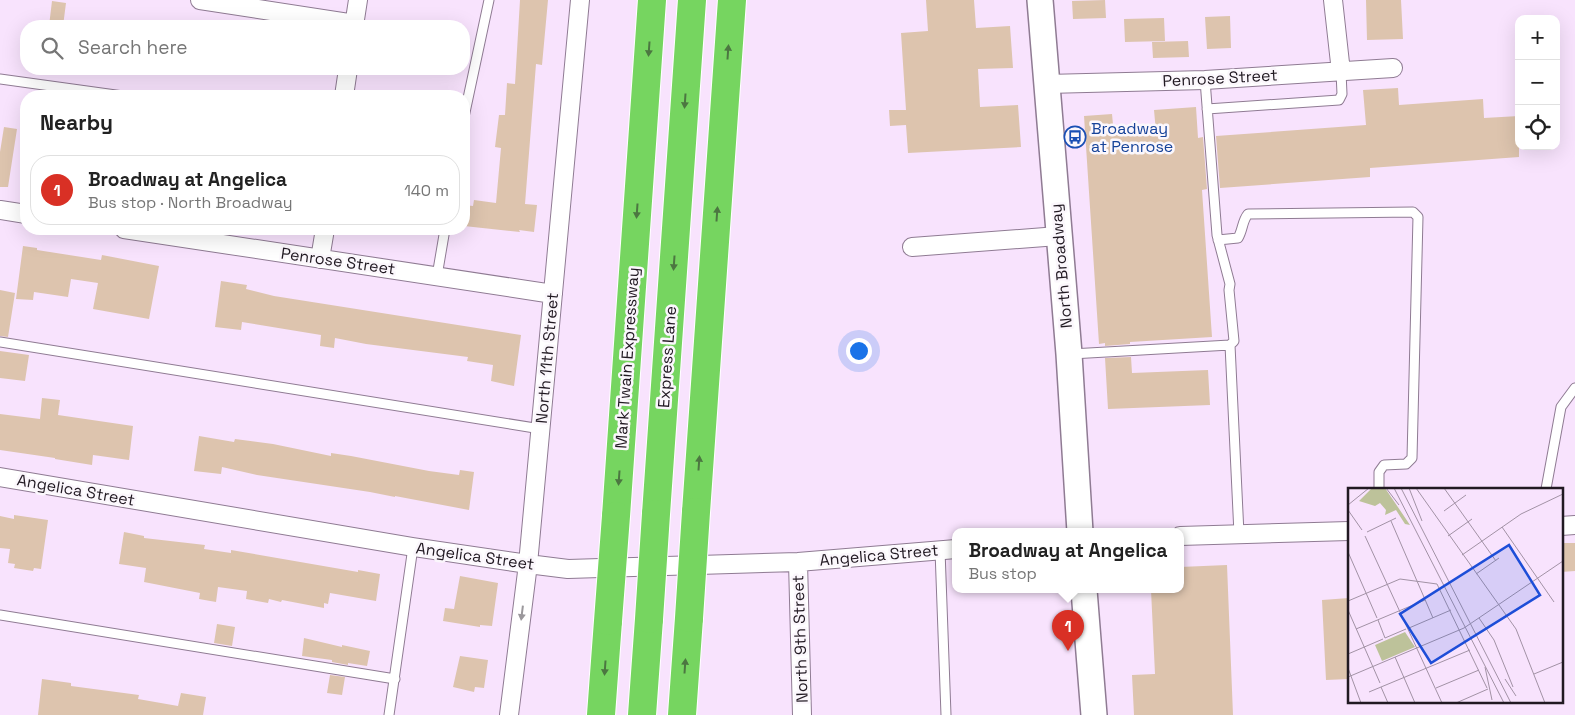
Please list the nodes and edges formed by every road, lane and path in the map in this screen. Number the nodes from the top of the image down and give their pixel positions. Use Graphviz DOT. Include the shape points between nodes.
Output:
graph roads {
  1 [pos="200,0"];
  2 [pos="358,0"];
  3 [pos="489,0"];
  4 [pos="580,0"];
  5 [pos="652,0"];
  6 [pos="692,0"];
  7 [pos="732,0"];
  8 [pos="1040,0"];
  9 [pos="1334,0"];
  10 [pos="323,20"];
  11 [pos="355,20"];
  12 [pos="1393,68"];
  13 [pos="1342,72"];
  14 [pos="347,75"];
  15 [pos="0,79"];
  16 [pos="1205,80"];
  17 [pos="1047,84"];
  18 [pos="80,90"];
  19 [pos="345,90"];
  20 [pos="470,90"];
  21 [pos="1207,109"];
  22 [pos="0,210"];
  23 [pos="20,213"];
  24 [pos="163,235"];
  25 [pos="324,235"];
  26 [pos="444,235"];
  27 [pos="1058,236"];
  28 [pos="1218,240"];
  29 [pos="912,247"];
  30 [pos="320,259"];
  31 [pos="437,276"];
  32 [pos="553,294"];
  33 [pos="0,342"];
  34 [pos="1230,345"];
  35 [pos="1069,354"];
  36 [pos="1575,388"];
  37 [pos="541,429"];
  38 [pos="0,477"];
  39 [pos="1379,488"];
  40 [pos="1546,488"];
  41 [pos="1575,525"];
  42 [pos="1562,526"];
  43 [pos="1080,528"];
  44 [pos="1348,531"];
  45 [pos="1239,534"];
  46 [pos="1184,536"];
  47 [pos="413,547"];
  48 [pos="948,550"];
  49 [pos="798,562"];
  50 [pos="528,564"];
  51 [pos="1084,593"];
  52 [pos="0,615"];
  53 [pos="395,679"];
  54 [pos="389,715"];
  55 [pos="509,715"];
  56 [pos="602,715"];
  57 [pos="642,715"];
  58 [pos="682,715"];
  59 [pos="802,715"];
  60 [pos="946,715"];
  61 [pos="1094,715"];
  1 -- 10 [label="street"];
  2 -- 11 [label="street"];
  3 -- 20 [label="lane"];
  4 -- 32 [label="street, North 11th Street"];
  5 -- 56 [label="highway, Mark Twain Expressway, one-way, bridge"];
  6 -- 57 [label="highway, Express Lane, one-way, bridge"];
  58 -- 7 [label="highway, one-way, bridge"];
  8 -- 17 [label="main road, North Broadway"];
  9 -- 13 [label="street"];
  12 -- 13 [label="street, Penrose Street"];
  13 -- 16 [label="street, Penrose Street"];
  13 -- 21 [label="lane" via="1339,100"];
  14 -- 19 [label="street"];
  15 -- 18 [label="lane"];
  16 -- 17 [label="street, Penrose Street"];
  16 -- 21 [label="lane"];
  17 -- 27 [label="main road, North Broadway"];
  21 -- 28 [label="lane"];
  22 -- 23 [label="street"];
  24 -- 30 [label="street, Penrose Street"];
  25 -- 30 [label="street"];
  26 -- 31 [label="lane"];
  27 -- 29 [label="street"];
  27 -- 35 [label="main road, North Broadway"];
  28 -- 34 [label="lane" via="1230,284 1234,341"];
  28 -- 39 [label="lane" via="1238,238 1248,214 1413,212 1418,217 1412,458 1406,464 1384,465 1379,472"];
  30 -- 31 [label="street, Penrose Street"];
  31 -- 32 [label="street, Penrose Street"];
  32 -- 37 [label="street, North 11th Street"];
  33 -- 37 [label="lane"];
  34 -- 35 [label="lane"];
  34 -- 45 [label="lane"];
  35 -- 43 [label="main road, North Broadway"];
  36 -- 40 [label="lane" via="1561,407"];
  37 -- 50 [label="street, North 11th Street"];
  38 -- 47 [label="street, Angelica Street"];
  41 -- 42 [label="street"];
  44 -- 45 [label="street"];
  45 -- 46 [label="street"];
  47 -- 50 [label="street, Angelica Street"];
  47 -- 53 [label="lane"];
  48 -- 49 [label="street, Angelica Street"];
  48 -- 60 [label="lane"];
  49 -- 50 [label="street, Angelica Street" via="568,569"];
  49 -- 59 [label="street, North 9th Street"];
  50 -- 55 [label="street, North 11th Street, one-way"];
  51 -- 61 [label="main road"];
  52 -- 53 [label="lane"];
  53 -- 54 [label="lane"];
}
